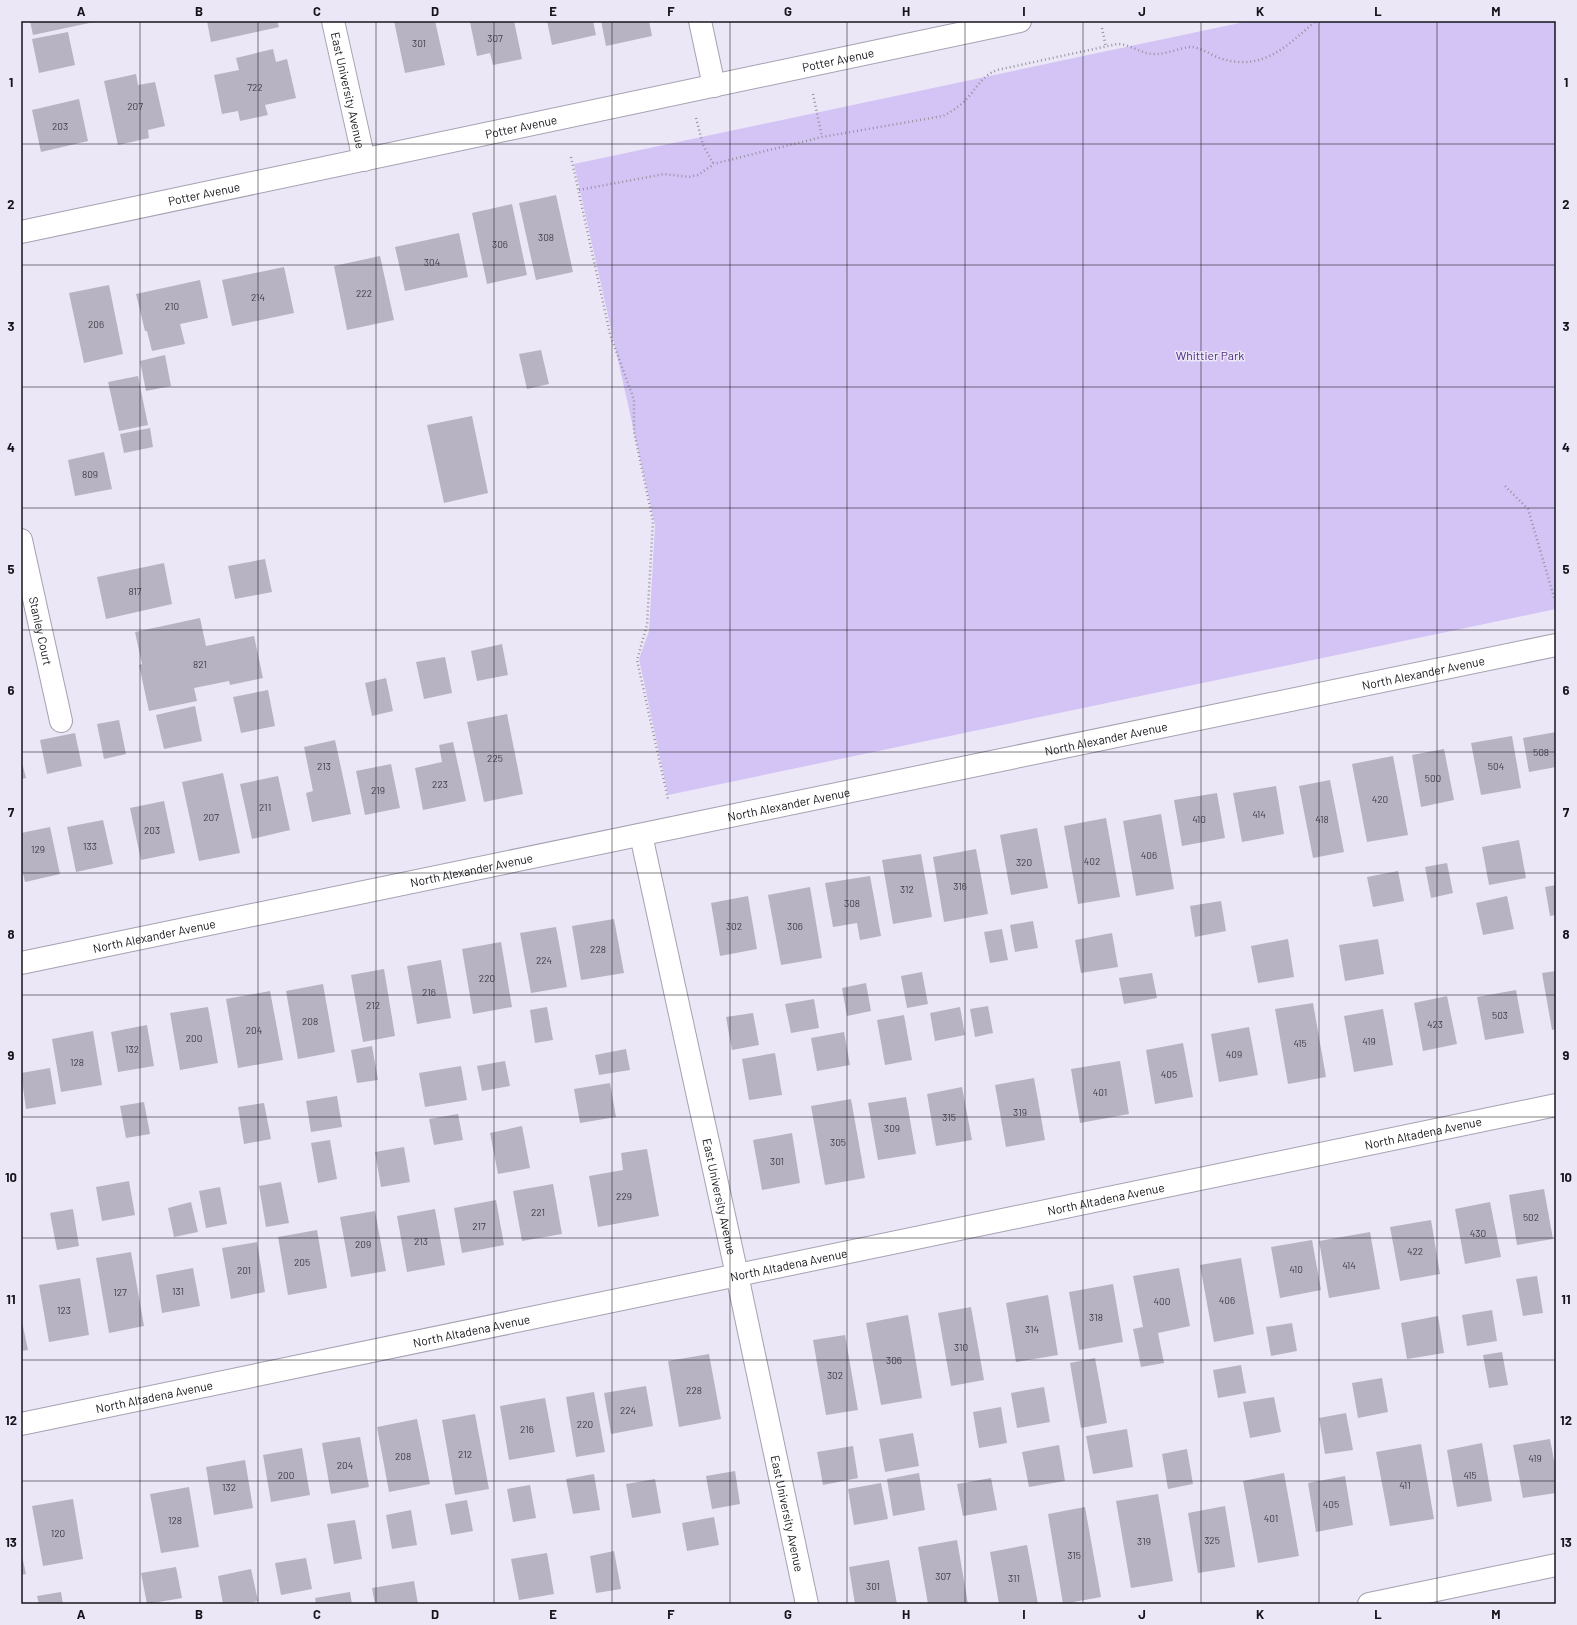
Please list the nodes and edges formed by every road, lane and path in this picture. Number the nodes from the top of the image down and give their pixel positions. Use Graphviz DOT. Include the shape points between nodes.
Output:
graph roads {
  1 [pos="333,21"];
  2 [pos="700,21"];
  3 [pos="1020,21"];
  4 [pos="1316,21"];
  5 [pos="1102,28"];
  6 [pos="1106,47"];
  7 [pos="714,86"];
  8 [pos="695,114"];
  9 [pos="818,117"];
  10 [pos="822,137"];
  11 [pos="571,157"];
  12 [pos="364,160"];
  13 [pos="713,163"];
  14 [pos="579,190"];
  15 [pos="21,232"];
  16 [pos="1505,486"];
  17 [pos="21,540"];
  18 [pos="1556,604"];
  19 [pos="1556,645"];
  20 [pos="61,721"];
  21 [pos="669,802"];
  22 [pos="641,835"];
  23 [pos="21,963"];
  24 [pos="1556,1105"];
  25 [pos="737,1275"];
  26 [pos="21,1424"];
  27 [pos="1556,1565"];
  28 [pos="807,1604"];
  29 [pos="1369,1604"];
  1 -- 12 [label="street, East University Avenue"];
  2 -- 7 [label="street"];
  3 -- 7 [label="street, Potter Avenue"];
  4 -- 6 [label="path" via="1280,51 1258,61 1234,62 1192,47 1159,54 1146,53 1123,44"];
  5 -- 6 [label="path"];
  6 -- 10 [label="path" via="997,70 982,78 959,106 942,116"];
  7 -- 12 [label="street, Potter Avenue"];
  8 -- 13 [label="path" via="703,145"];
  9 -- 10 [label="path"];
  10 -- 13 [label="path"];
  11 -- 14 [label="path"];
  12 -- 15 [label="street, Potter Avenue"];
  13 -- 14 [label="path" via="698,175 689,177 664,174"];
  14 -- 21 [label="path" via="610,334 634,400 634,432 653,521 647,625 637,660"];
  16 -- 18 [label="path" via="1528,509"];
  17 -- 20 [label="street, Stanley Court"];
  19 -- 22 [label="street, North Alexander Avenue"];
  22 -- 23 [label="street, North Alexander Avenue"];
  22 -- 25 [label="street, East University Avenue"];
  24 -- 25 [label="street, North Altadena Avenue"];
  25 -- 26 [label="street, North Altadena Avenue"];
  25 -- 28 [label="street, East University Avenue"];
  27 -- 29 [label="street"];
}
